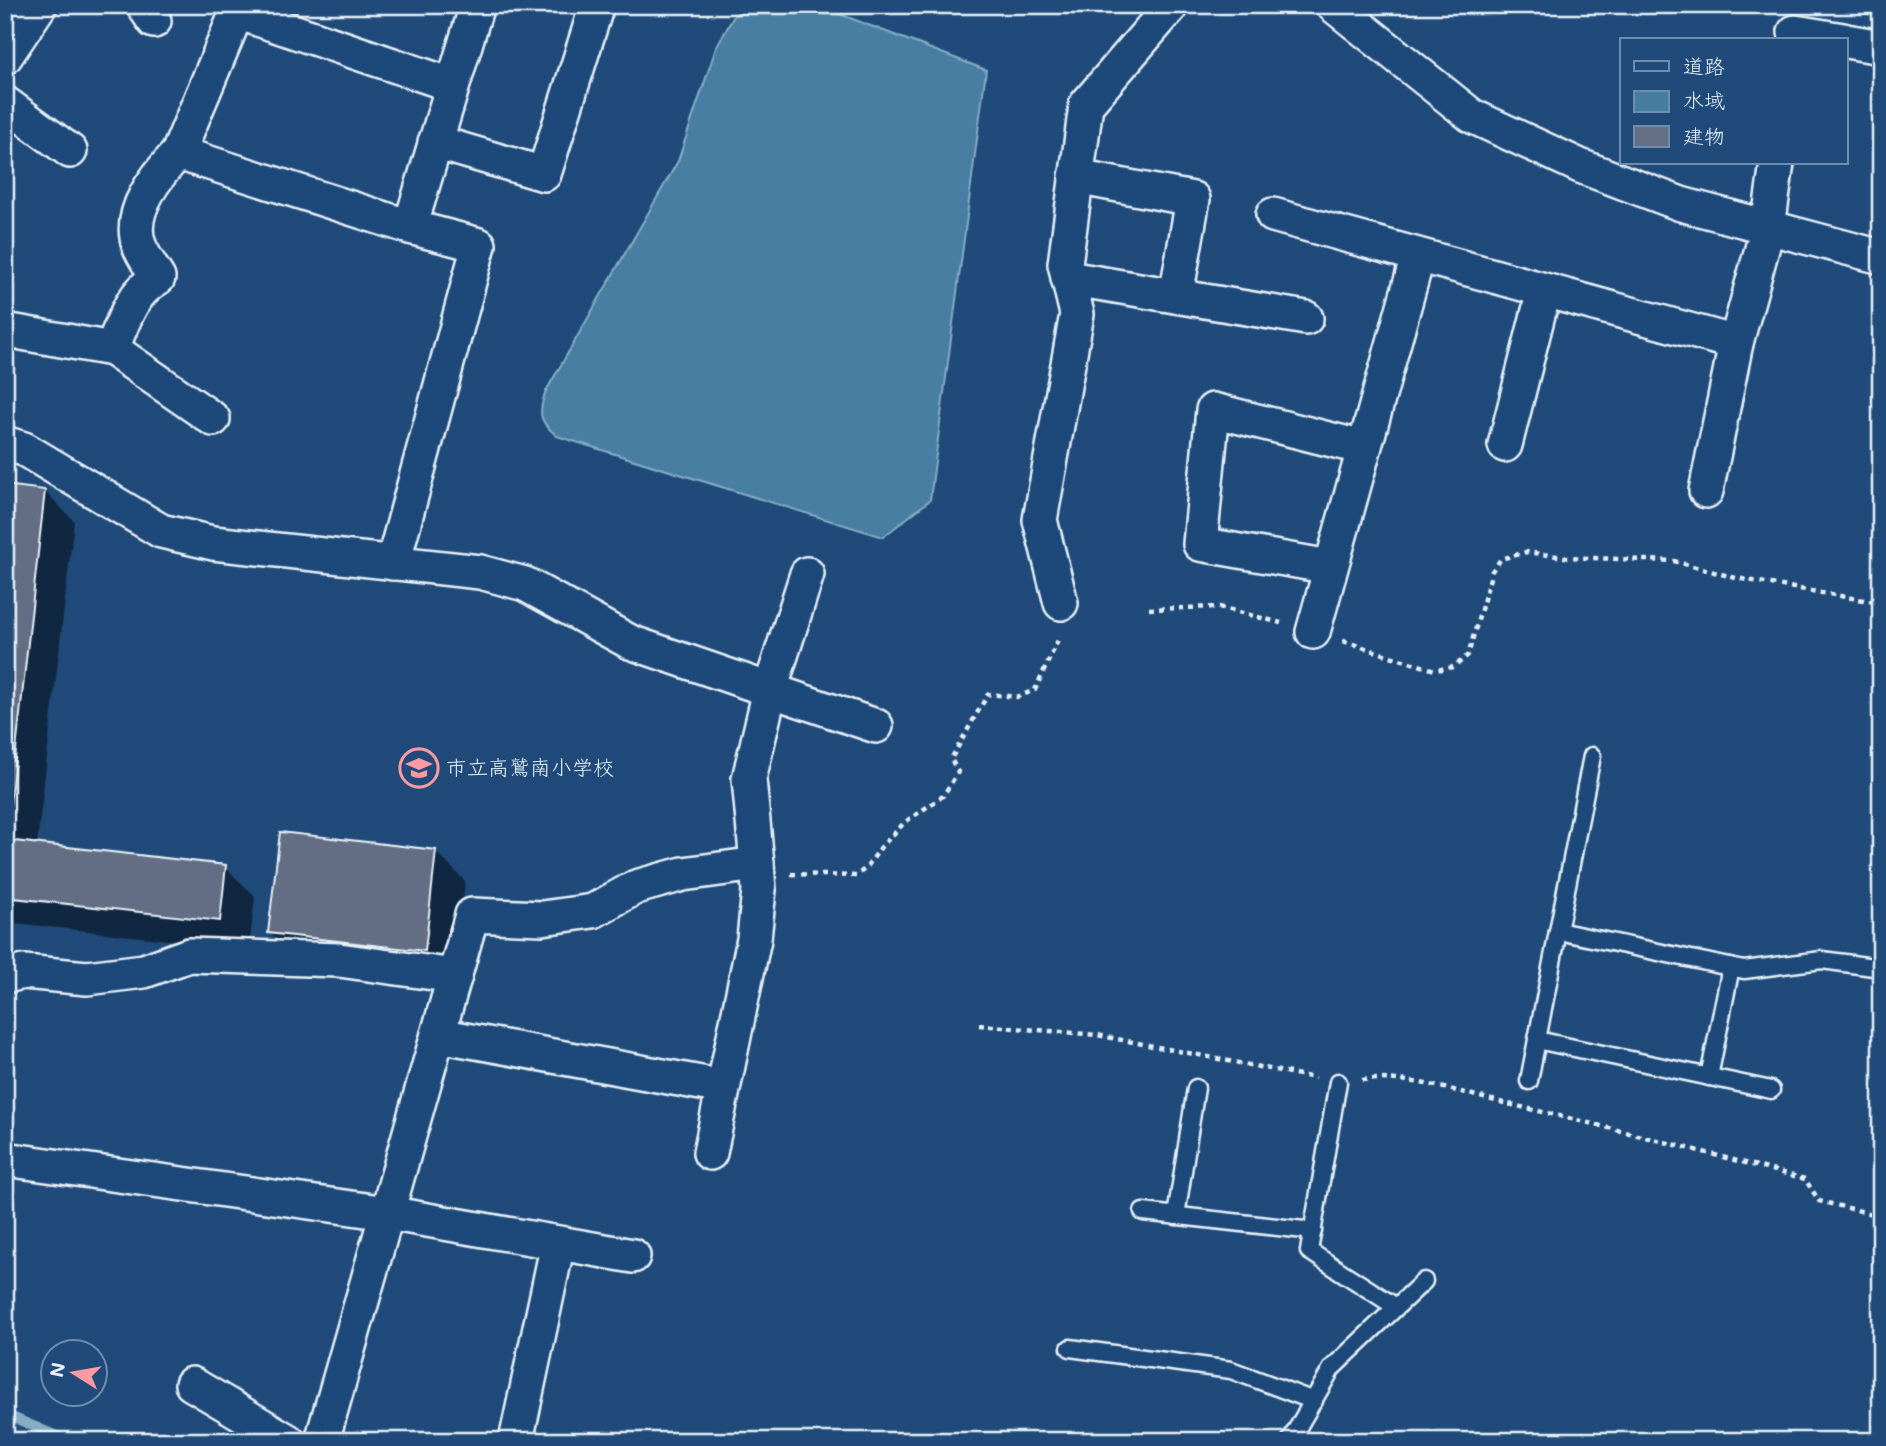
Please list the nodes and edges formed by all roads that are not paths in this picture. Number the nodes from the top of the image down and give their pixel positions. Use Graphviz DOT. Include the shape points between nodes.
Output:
graph roads {
  1 [pos="40,5"];
  2 [pos="477,5"];
  3 [pos="597,5"];
  4 [pos="1172,5"];
  5 [pos="1333,5"];
  6 [pos="239,9"];
  7 [pos="1796,26"];
  8 [pos="1838,38"];
  9 [pos="1848,41"];
  10 [pos="9,46"];
  11 [pos="1881,47"];
  12 [pos="452,85"];
  13 [pos="5,103"];
  14 [pos="435,142"];
  15 [pos="70,151"];
  16 [pos="178,153"];
  17 [pos="1777,164"];
  18 [pos="1076,177"];
  19 [pos="1273,215"];
  20 [pos="410,227"];
  21 [pos="1768,227"];
  22 [pos="1418,256"];
  23 [pos="1881,257"];
  24 [pos="1068,278"];
  25 [pos="1544,290"];
  26 [pos="1176,296"];
  27 [pos="1306,318"];
  28 [pos="5,330"];
  29 [pos="1735,344"];
  30 [pos="112,349"];
  31 [pos="213,419"];
  32 [pos="5,443"];
  33 [pos="1505,445"];
  34 [pos="1364,448"];
  35 [pos="1706,491"];
  36 [pos="393,563"];
  37 [pos="1330,567"];
  38 [pos="807,574"];
  39 [pos="1061,603"];
  40 [pos="1313,632"];
  41 [pos="769,690"];
  42 [pos="876,726"];
  43 [pos="1592,755"];
  44 [pos="757,870"];
  45 [pos="1558,930"];
  46 [pos="1731,967"];
  47 [pos="1881,968"];
  48 [pos="5,976"];
  49 [pos="455,976"];
  50 [pos="438,1035"];
  51 [pos="1537,1040"];
  52 [pos="1709,1077"];
  53 [pos="1529,1081"];
  54 [pos="1338,1082"];
  55 [pos="723,1087"];
  56 [pos="1196,1088"];
  57 [pos="1771,1090"];
  58 [pos="710,1153"];
  59 [pos="5,1159"];
  60 [pos="1143,1212"];
  61 [pos="387,1213"];
  62 [pos="1177,1216"];
  63 [pos="1312,1231"];
  64 [pos="558,1243"];
  65 [pos="633,1256"];
  66 [pos="1424,1281"];
  67 [pos="1396,1307"];
  68 [pos="1070,1348"];
  69 [pos="192,1384"];
  70 [pos="1314,1401"];
  71 [pos="288,1441"];
  72 [pos="322,1441"];
  73 [pos="516,1441"];
  74 [pos="1290,1441"];
  1 -- 10 [label="street"];
  2 -- 12 [label="street"];
  3 -- 14 [label="street" via="544,174"];
  4 -- 18 [label="street" via="1086,105"];
  5 -- 21 [label="street" via="1472,116 1668,200"];
  6 -- 12 [label="street"];
  6 -- 16 [label="street"];
  7 -- 8 [label="street"];
  9 -- 11 [label="street"];
  12 -- 14 [label="street"];
  13 -- 15 [label="street"];
  14 -- 20 [label="street"];
  16 -- 20 [label="street"];
  16 -- 30 [label="street" via="158,173 138,214 138,243 158,278 145,285 129,307"];
  17 -- 21 [label="street"];
  18 -- 24 [label="street" via="1065,264"];
  18 -- 26 [label="street" via="1193,200"];
  19 -- 22 [label="street"];
  20 -- 36 [label="street" via="479,245"];
  21 -- 23 [label="street"];
  21 -- 29 [label="street"];
  22 -- 25 [label="street"];
  22 -- 34 [label="street"];
  24 -- 26 [label="street"];
  24 -- 39 [label="street" via="1077,314 1040,520"];
  25 -- 29 [label="street"];
  25 -- 33 [label="street"];
  26 -- 27 [label="street"];
  28 -- 30 [label="street"];
  29 -- 35 [label="street"];
  30 -- 31 [label="street"];
  32 -- 36 [label="street" via="24,449 161,531 213,543"];
  34 -- 37 [label="street"];
  34 -- 37 [label="street" via="1213,410 1200,544"];
  36 -- 41 [label="street" via="480,572 525,584 630,642"];
  37 -- 40 [label="street"];
  38 -- 41 [label="street"];
  41 -- 42 [label="street"];
  41 -- 44 [label="street" via="749,779"];
  43 -- 45 [label="lane"];
  44 -- 49 [label="street" via="683,874 636,887 593,911 542,918 472,915"];
  44 -- 55 [label="street" via="754,939"];
  45 -- 46 [label="lane"];
  45 -- 51 [label="lane"];
  46 -- 47 [label="lane" via="1744,970 1822,960"];
  46 -- 52 [label="lane"];
  48 -- 49 [label="street" via="24,972 88,978 144,971 189,955 338,960"];
  49 -- 50 [label="street"];
  50 -- 55 [label="street"];
  50 -- 61 [label="street"];
  51 -- 52 [label="lane"];
  51 -- 53 [label="lane"];
  52 -- 57 [label="lane"];
  54 -- 63 [label="lane"];
  55 -- 58 [label="street"];
  56 -- 62 [label="lane"];
  59 -- 61 [label="street"];
  60 -- 62 [label="lane"];
  61 -- 64 [label="street"];
  61 -- 72 [label="street"];
  62 -- 63 [label="lane"];
  63 -- 67 [label="lane" via="1309,1251"];
  64 -- 65 [label="street"];
  64 -- 73 [label="street"];
  66 -- 67 [label="lane"];
  67 -- 70 [label="lane" via="1332,1368"];
  68 -- 70 [label="lane" via="1231,1370"];
  69 -- 71 [label="street"];
  70 -- 74 [label="lane"];
}
